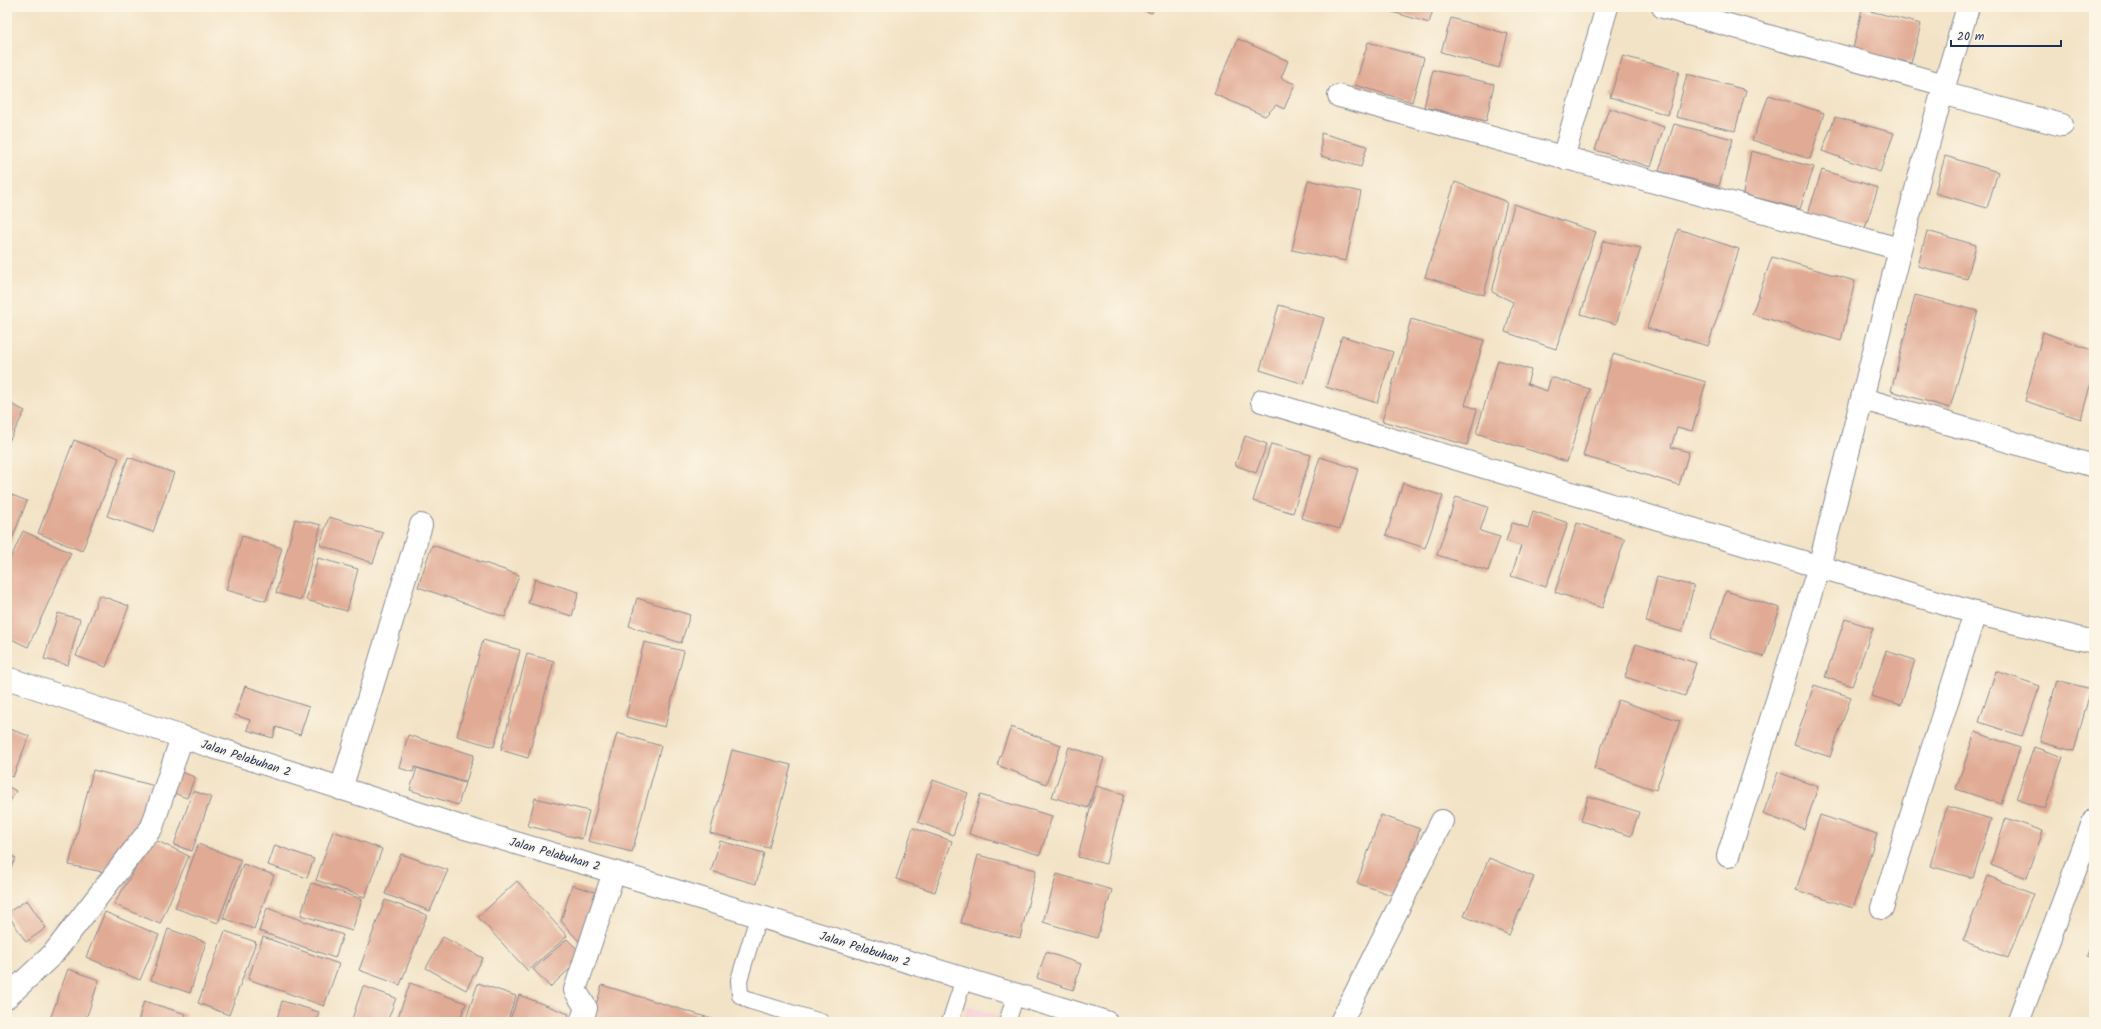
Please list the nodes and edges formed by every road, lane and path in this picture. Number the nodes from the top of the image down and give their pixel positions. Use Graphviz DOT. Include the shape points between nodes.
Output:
graph roads {
  1 [pos="1607,7"];
  2 [pos="1663,7"];
  3 [pos="1968,7"];
  4 [pos="1943,89"];
  5 [pos="1339,96"];
  6 [pos="2062,125"];
  7 [pos="1563,158"];
  8 [pos="1900,249"];
  9 [pos="1863,399"];
  10 [pos="1262,401"];
  11 [pos="2094,466"];
  12 [pos="421,526"];
  13 [pos="1819,567"];
  14 [pos="1975,613"];
  15 [pos="2094,642"];
  16 [pos="7,678"];
  17 [pos="182,737"];
  18 [pos="341,789"];
  19 [pos="2094,820"];
  20 [pos="1442,821"];
  21 [pos="1728,856"];
  22 [pos="614,872"];
  23 [pos="1882,908"];
  24 [pos="758,917"];
  25 [pos="964,979"];
  26 [pos="1016,995"];
  27 [pos="7,997"];
  28 [pos="581,1022"];
  29 [pos="821,1022"];
  30 [pos="950,1022"];
  31 [pos="1007,1022"];
  32 [pos="1106,1022"];
  33 [pos="1341,1022"];
  34 [pos="2018,1022"];
  1 -- 7 [label="street"];
  2 -- 4 [label="street"];
  3 -- 4 [label="street"];
  4 -- 6 [label="street"];
  4 -- 8 [label="street"];
  5 -- 7 [label="street"];
  7 -- 8 [label="street"];
  8 -- 9 [label="street"];
  9 -- 11 [label="street"];
  9 -- 13 [label="street"];
  10 -- 13 [label="street"];
  12 -- 18 [label="street"];
  13 -- 14 [label="street"];
  13 -- 21 [label="street"];
  14 -- 15 [label="street"];
  14 -- 23 [label="street"];
  16 -- 17 [label="street, Jalan Pelabuhan 2"];
  17 -- 18 [label="street, Jalan Pelabuhan 2"];
  17 -- 27 [label="street" via="152,827 53,954"];
  18 -- 22 [label="street, Jalan Pelabuhan 2"];
  19 -- 34 [label="street"];
  20 -- 33 [label="street"];
  22 -- 24 [label="street, Jalan Pelabuhan 2"];
  22 -- 28 [label="street" via="575,990 586,1008"];
  24 -- 25 [label="street, Jalan Pelabuhan 2"];
  24 -- 29 [label="lane" via="740,980 740,995 751,1001"];
  25 -- 26 [label="street, Jalan Pelabuhan 2"];
  25 -- 30 [label="lane"];
  26 -- 31 [label="lane"];
  26 -- 32 [label="street, Jalan Pelabuhan 2"];
}
